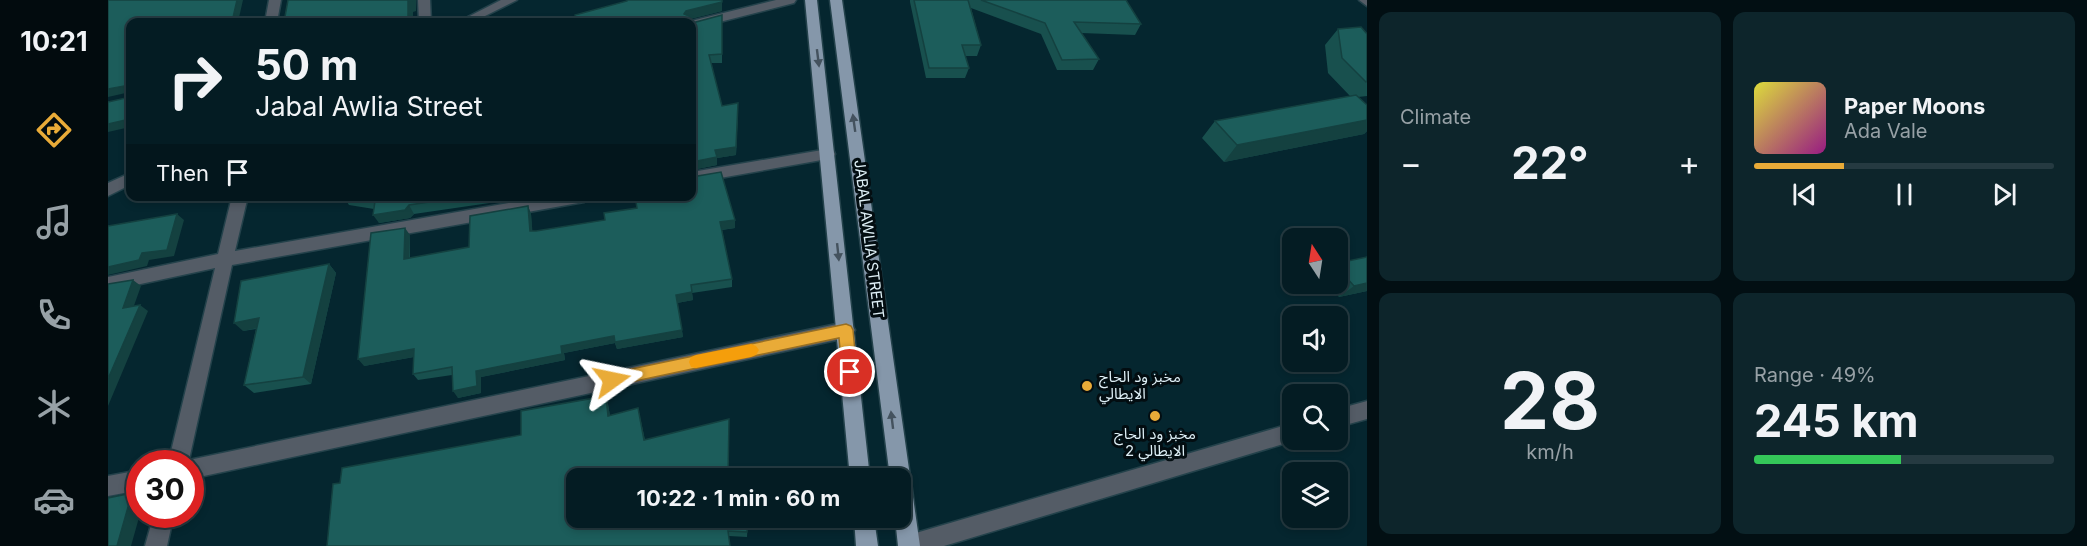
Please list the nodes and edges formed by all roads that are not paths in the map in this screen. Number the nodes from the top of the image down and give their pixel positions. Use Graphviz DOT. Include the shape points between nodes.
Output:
graph roads {
  1 [pos="275,0"];
  2 [pos="424,0"];
  3 [pos="511,0"];
  4 [pos="790,0"];
  5 [pos="811,0"];
  6 [pos="836,0"];
  7 [pos="272,18"];
  8 [pos="425,18"];
  9 [pos="473,18"];
  10 [pos="696,24"];
  11 [pos="828,154"];
  12 [pos="696,177"];
  13 [pos="126,181"];
  14 [pos="108,190"];
  15 [pos="239,201"];
  16 [pos="556,201"];
  17 [pos="227,259"];
  18 [pos="108,284"];
  19 [pos="846,330"];
  20 [pos="1367,410"];
  21 [pos="1348,415"];
  22 [pos="1282,435"];
  23 [pos="181,450"];
  24 [pos="204,466"];
  25 [pos="859,468"];
  26 [pos="899,468"];
  27 [pos="126,483"];
  28 [pos="108,486"];
  29 [pos="160,528"];
  30 [pos="865,528"];
  31 [pos="907,528"];
  32 [pos="156,546"];
  33 [pos="867,546"];
  34 [pos="909,546"];
  1 -- 7 [label="street"];
  2 -- 8 [label="street"];
  3 -- 9 [label="street"];
  4 -- 10 [label="street"];
  5 -- 11 [label="main road, JABAL AWLIA STREET, one-way"];
  26 -- 6 [label="main road, JABAL AWLIA STREET, one-way"];
  11 -- 12 [label="street"];
  11 -- 19 [label="main road, JABAL AWLIA STREET, one-way"];
  13 -- 14 [label="street"];
  15 -- 17 [label="street"];
  16 -- 17 [label="street"];
  17 -- 18 [label="street"];
  17 -- 23 [label="street"];
  19 -- 24 [label="street"];
  19 -- 25 [label="main road, JABAL AWLIA STREET"];
  20 -- 21 [label="street"];
  22 -- 34 [label="street"];
  27 -- 28 [label="street"];
  29 -- 32 [label="street"];
  30 -- 33 [label="main road"];
  31 -- 34 [label="main road, JABAL AWLIA STREET"];
}
